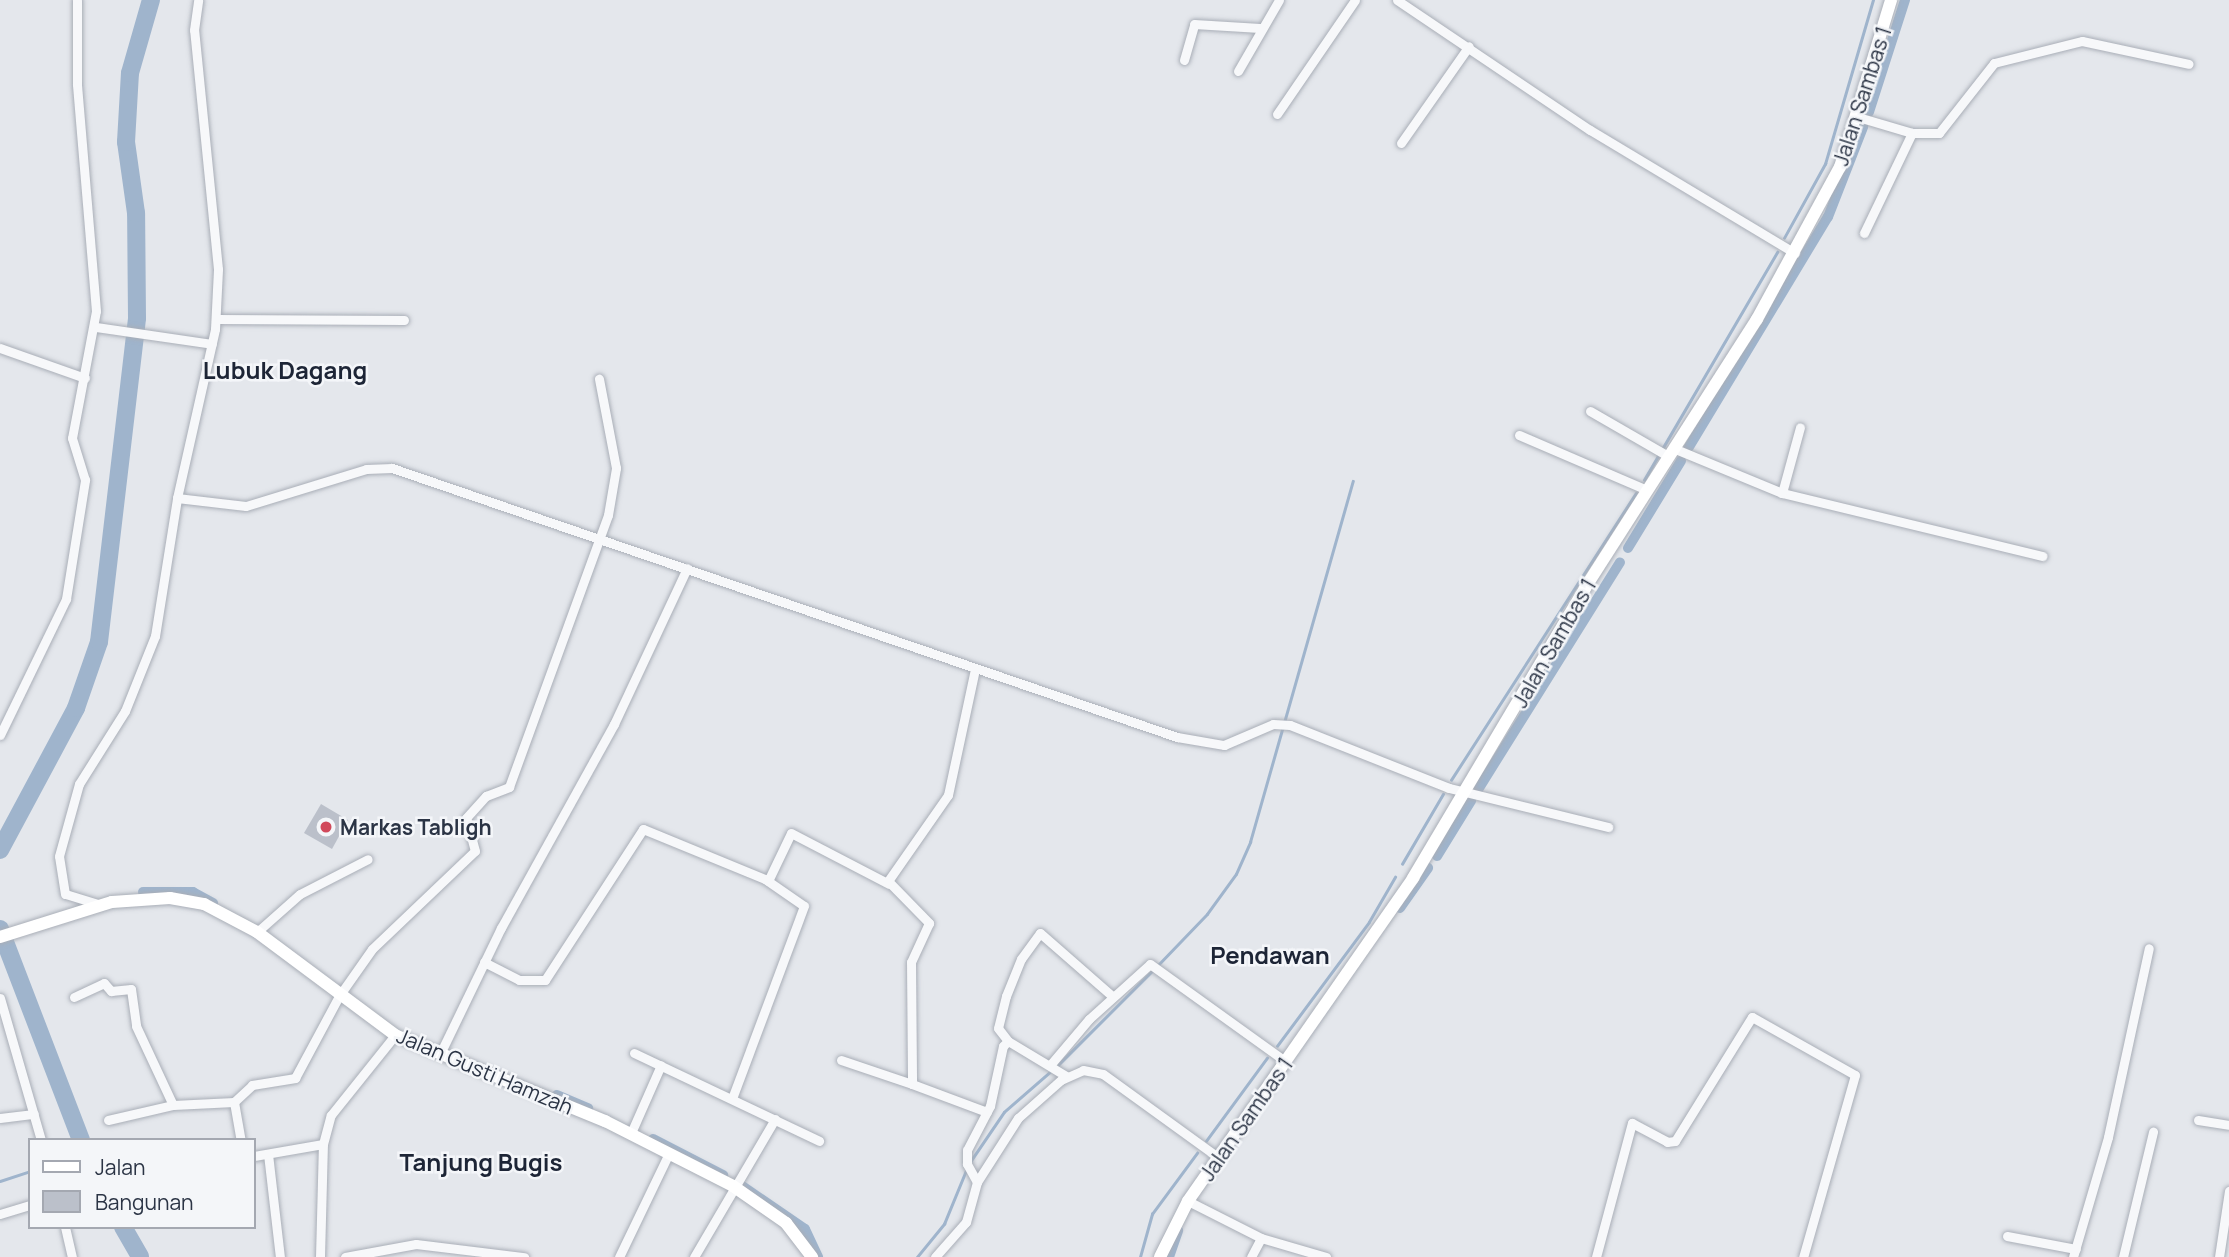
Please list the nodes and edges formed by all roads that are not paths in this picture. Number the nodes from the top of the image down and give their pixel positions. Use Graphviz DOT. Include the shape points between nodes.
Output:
graph roads {
  1 [pos="77,0"];
  2 [pos="198,0"];
  3 [pos="1279,0"];
  4 [pos="1355,0"];
  5 [pos="1397,0"];
  6 [pos="1891,0"];
  7 [pos="1260,28"];
  8 [pos="1469,46"];
  9 [pos="1184,60"];
  10 [pos="2189,64"];
  11 [pos="1238,71"];
  12 [pos="1277,114"];
  13 [pos="1858,117"];
  14 [pos="1912,133"];
  15 [pos="1401,143"];
  16 [pos="1864,233"];
  17 [pos="1795,253"];
  18 [pos="215,318"];
  19 [pos="404,320"];
  20 [pos="96,327"];
  21 [pos="212,344"];
  22 [pos="0,348"];
  23 [pos="85,377"];
  24 [pos="599,379"];
  25 [pos="1590,411"];
  26 [pos="1800,427"];
  27 [pos="1519,435"];
  28 [pos="1669,453"];
  29 [pos="1647,490"];
  30 [pos="1782,493"];
  31 [pos="177,499"];
  32 [pos="601,539"];
  33 [pos="2043,555"];
  34 [pos="687,568"];
  35 [pos="975,669"];
  36 [pos="0,735"];
  37 [pos="1466,793"];
  38 [pos="1608,827"];
  39 [pos="368,859"];
  40 [pos="768,881"];
  41 [pos="889,884"];
  42 [pos="97,904"];
  43 [pos="257,932"];
  44 [pos="0,937"];
  45 [pos="2149,948"];
  46 [pos="484,962"];
  47 [pos="339,996"];
  48 [pos="1112,996"];
  49 [pos="74,997"];
  50 [pos="0,998"];
  51 [pos="395,1035"];
  52 [pos="1008,1041"];
  53 [pos="634,1053"];
  54 [pos="440,1054"];
  55 [pos="841,1060"];
  56 [pos="1285,1061"];
  57 [pos="661,1065"];
  58 [pos="1053,1065"];
  59 [pos="1064,1075"];
  60 [pos="912,1084"];
  61 [pos="733,1096"];
  62 [pos="234,1101"];
  63 [pos="173,1105"];
  64 [pos="987,1112"];
  65 [pos="34,1114"];
  66 [pos="0,1118"];
  67 [pos="775,1119"];
  68 [pos="108,1120"];
  69 [pos="2198,1120"];
  70 [pos="2229,1125"];
  71 [pos="2153,1132"];
  72 [pos="631,1133"];
  73 [pos="40,1138"];
  74 [pos="241,1138"];
  75 [pos="819,1141"];
  76 [pos="324,1144"];
  77 [pos="669,1153"];
  78 [pos="268,1154"];
  79 [pos="256,1156"];
  80 [pos="1219,1158"];
  81 [pos="975,1179"];
  82 [pos="733,1186"];
  83 [pos="2229,1191"];
  84 [pos="1188,1202"];
  85 [pos="28,1206"];
  86 [pos="0,1214"];
  87 [pos="65,1229"];
  88 [pos="2007,1236"];
  89 [pos="1261,1238"];
  90 [pos="2074,1253"];
  91 [pos="72,1257"];
  92 [pos="280,1257"];
  93 [pos="320,1257"];
  94 [pos="345,1257"];
  95 [pos="524,1257"];
  96 [pos="619,1257"];
  97 [pos="694,1257"];
  98 [pos="812,1257"];
  99 [pos="935,1257"];
  100 [pos="1160,1257"];
  101 [pos="1251,1257"];
  102 [pos="1326,1257"];
  103 [pos="1596,1257"];
  104 [pos="1803,1257"];
  105 [pos="2123,1257"];
  106 [pos="2219,1257"];
  1 -- 20 [label="street" via="76,85"];
  2 -- 18 [label="street" via="194,30 212,174"];
  3 -- 7 [label="street"];
  4 -- 12 [label="street"];
  5 -- 8 [label="street"];
  6 -- 13 [label="street, Jalan Sambas 1"];
  7 -- 9 [label="street" via="1194,23"];
  7 -- 11 [label="street"];
  8 -- 15 [label="street"];
  8 -- 17 [label="street" via="1590,130"];
  10 -- 14 [label="street" via="2092,40 1999,61 1943,132"];
  13 -- 14 [label="street"];
  13 -- 17 [label="street, Jalan Sambas 1" via="1840,167"];
  14 -- 16 [label="street"];
  17 -- 28 [label="street, Jalan Sambas 1"];
  18 -- 19 [label="street"];
  18 -- 21 [label="street"];
  20 -- 21 [label="street"];
  20 -- 23 [label="street"];
  21 -- 31 [label="street"];
  22 -- 23 [label="street"];
  23 -- 36 [label="street" via="72,438 85,470 76,557 59,622"];
  24 -- 32 [label="street" via="616,468"];
  25 -- 28 [label="street"];
  26 -- 30 [label="street"];
  27 -- 29 [label="street"];
  28 -- 29 [label="street, Jalan Sambas 1"];
  28 -- 30 [label="street"];
  29 -- 37 [label="street, Jalan Sambas 1"];
  30 -- 33 [label="street"];
  31 -- 32 [label="street" via="246,506 383,467 450,484"];
  31 -- 42 [label="street" via="155,636 125,711 97,748 71,803 59,856 63,891"];
  32 -- 34 [label="street"];
  32 -- 47 [label="street" via="509,787 486,796 466,818 475,851 380,940"];
  34 -- 35 [label="street"];
  34 -- 46 [label="street" via="614,724"];
  35 -- 37 [label="street" via="1204,744 1224,745 1286,724"];
  35 -- 41 [label="street" via="948,795"];
  37 -- 38 [label="street"];
  37 -- 56 [label="street, Jalan Sambas 1"];
  39 -- 43 [label="street" via="300,894"];
  40 -- 41 [label="street" via="791,833"];
  40 -- 46 [label="street" via="643,829 545,980 519,980"];
  40 -- 61 [label="street" via="804,906"];
  41 -- 60 [label="street" via="929,923 911,962"];
  42 -- 43 [label="street, Jalan Gusti Hamzah" via="187,900"];
  42 -- 44 [label="street, Jalan Gusti Hamzah"];
  43 -- 47 [label="street, Jalan Gusti Hamzah"];
  45 -- 90 [label="street" via="2108,1137"];
  46 -- 54 [label="street"];
  47 -- 51 [label="street, Jalan Gusti Hamzah"];
  47 -- 62 [label="street" via="295,1078 252,1085"];
  48 -- 52 [label="street" via="1040,933 1021,959 1006,996 998,1028"];
  48 -- 56 [label="street" via="1150,964"];
  48 -- 58 [label="street"];
  49 -- 63 [label="street" via="104,984 111,991 131,989 136,1026"];
  50 -- 65 [label="street"];
  51 -- 54 [label="street, Jalan Gusti Hamzah"];
  51 -- 76 [label="street" via="343,1097"];
  52 -- 58 [label="street"];
  52 -- 64 [label="street" via="999,1054"];
  53 -- 57 [label="street"];
  54 -- 72 [label="street, Jalan Gusti Hamzah"];
  55 -- 60 [label="street"];
  56 -- 80 [label="street, Jalan Sambas 1"];
  57 -- 61 [label="street"];
  57 -- 72 [label="street"];
  58 -- 59 [label="street"];
  59 -- 80 [label="street" via="1097,1070"];
  59 -- 81 [label="street" via="1018,1118"];
  60 -- 64 [label="street"];
  61 -- 67 [label="street"];
  62 -- 63 [label="street"];
  62 -- 74 [label="street"];
  63 -- 68 [label="street"];
  64 -- 81 [label="street" via="967,1150 967,1164"];
  65 -- 66 [label="street"];
  65 -- 73 [label="street"];
  67 -- 75 [label="street"];
  67 -- 82 [label="street"];
  69 -- 70 [label="street"];
  71 -- 105 [label="street"];
  72 -- 77 [label="street, Jalan Gusti Hamzah"];
  76 -- 78 [label="street"];
  76 -- 93 [label="street"];
  77 -- 82 [label="street, Jalan Gusti Hamzah"];
  77 -- 96 [label="street"];
  78 -- 79 [label="street"];
  78 -- 92 [label="street"];
  80 -- 84 [label="street, Jalan Sambas 1"];
  81 -- 99 [label="street" via="969,1216"];
  82 -- 97 [label="street"];
  82 -- 98 [label="street, Jalan Gusti Hamzah" via="786,1223"];
  83 -- 106 [label="street"];
  84 -- 89 [label="street"];
  84 -- 100 [label="street, Jalan Sambas 1"];
  85 -- 86 [label="street"];
  87 -- 91 [label="street"];
  88 -- 90 [label="street"];
  89 -- 101 [label="street"];
  89 -- 102 [label="street"];
  94 -- 95 [label="street" via="416,1244"];
  103 -- 104 [label="street" via="1632,1123 1667,1142 1675,1141 1752,1017 1855,1075"];
}
